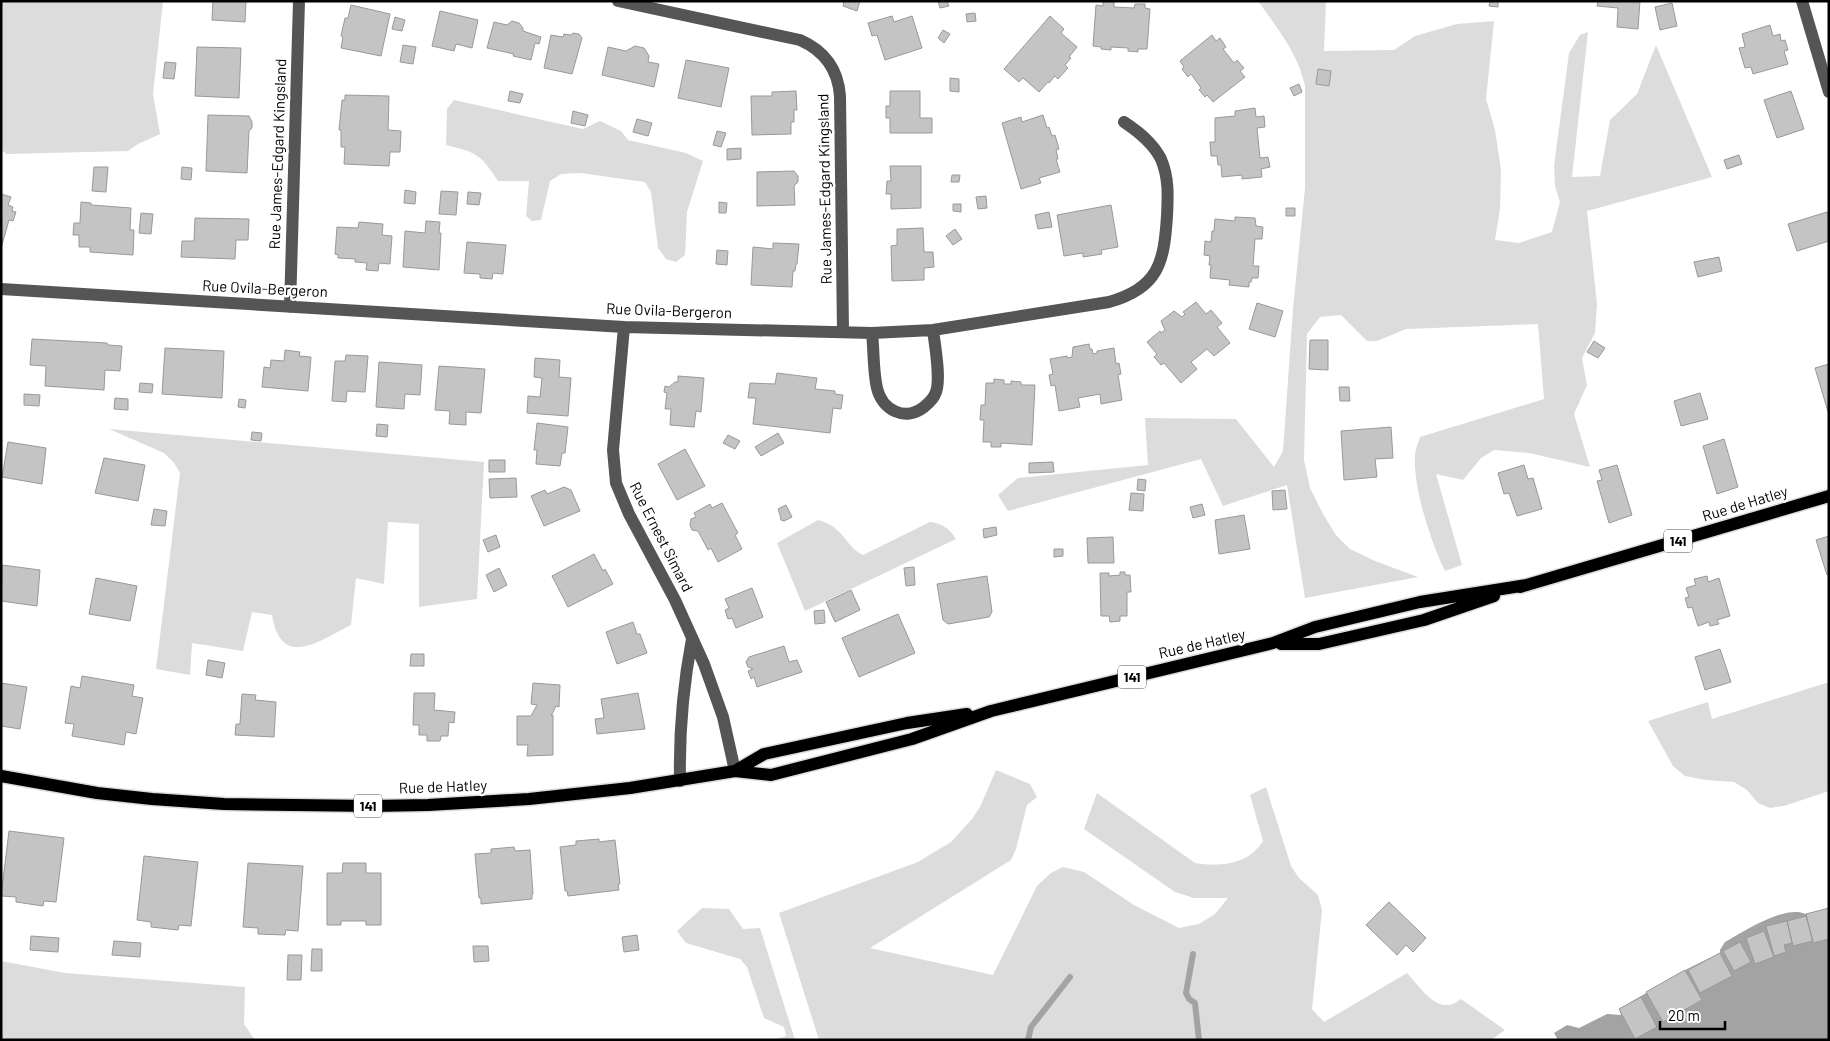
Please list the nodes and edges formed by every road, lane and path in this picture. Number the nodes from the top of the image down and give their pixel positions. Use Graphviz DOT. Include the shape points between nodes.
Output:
graph roads {
  1 [pos="299,1"];
  2 [pos="618,1"];
  3 [pos="1802,1"];
  4 [pos="1829,92"];
  5 [pos="1124,122"];
  6 [pos="1,289"];
  7 [pos="290,307"];
  8 [pos="624,327"];
  9 [pos="933,330"];
  10 [pos="843,332"];
  11 [pos="872,333"];
  12 [pos="1829,496"];
  13 [pos="1527,585"];
  14 [pos="692,639"];
  15 [pos="1273,643"];
  16 [pos="992,711"];
  17 [pos="735,771"];
  18 [pos="1,776"];
  19 [pos="680,781"];
  1 -- 7 [label="street, Rue James-Edgard Kingsland"];
  2 -- 10 [label="street, Rue James-Edgard Kingsland" via="800,40 830,61 840,96"];
  3 -- 4 [label="street"];
  5 -- 9 [label="street, Rue Ovila-Bergeron" via="1139,131 1156,151 1169,192 1162,256 1148,282 1137,291 1109,302"];
  6 -- 7 [label="street, Rue Ovila-Bergeron"];
  7 -- 8 [label="street, Rue Ovila-Bergeron"];
  8 -- 10 [label="street, Rue Ovila-Bergeron"];
  8 -- 14 [label="street, Rue Ernest Simard" via="613,450 616,483"];
  9 -- 11 [label="street, Rue Ovila-Bergeron"];
  9 -- 11 [label="street" via="938,382 936,393 930,402 913,414 902,414 881,397 877,388"];
  10 -- 11 [label="street, Rue Ovila-Bergeron"];
  12 -- 13 [label="main road, Rue de Hatley / 141"];
  13 -- 15 [label="main road, Rue de Hatley / 141" via="1420,602 1315,627"];
  13 -- 15 [label="main road, Rue de Hatley / 141" via="1424,620 1319,644"];
  14 -- 17 [label="street, Rue Ernest Simard" via="717,699"];
  14 -- 19 [label="street" via="681,709"];
  15 -- 16 [label="main road, Rue de Hatley / 141"];
  16 -- 17 [label="main road, Rue de Hatley / 141" via="906,722 764,754"];
  16 -- 17 [label="main road, Rue de Hatley / 141" via="912,740 770,775"];
  17 -- 19 [label="main road, Rue de Hatley / 141"];
  18 -- 19 [label="main road, Rue de Hatley / 141" via="152,799 317,806 504,801"];
}
